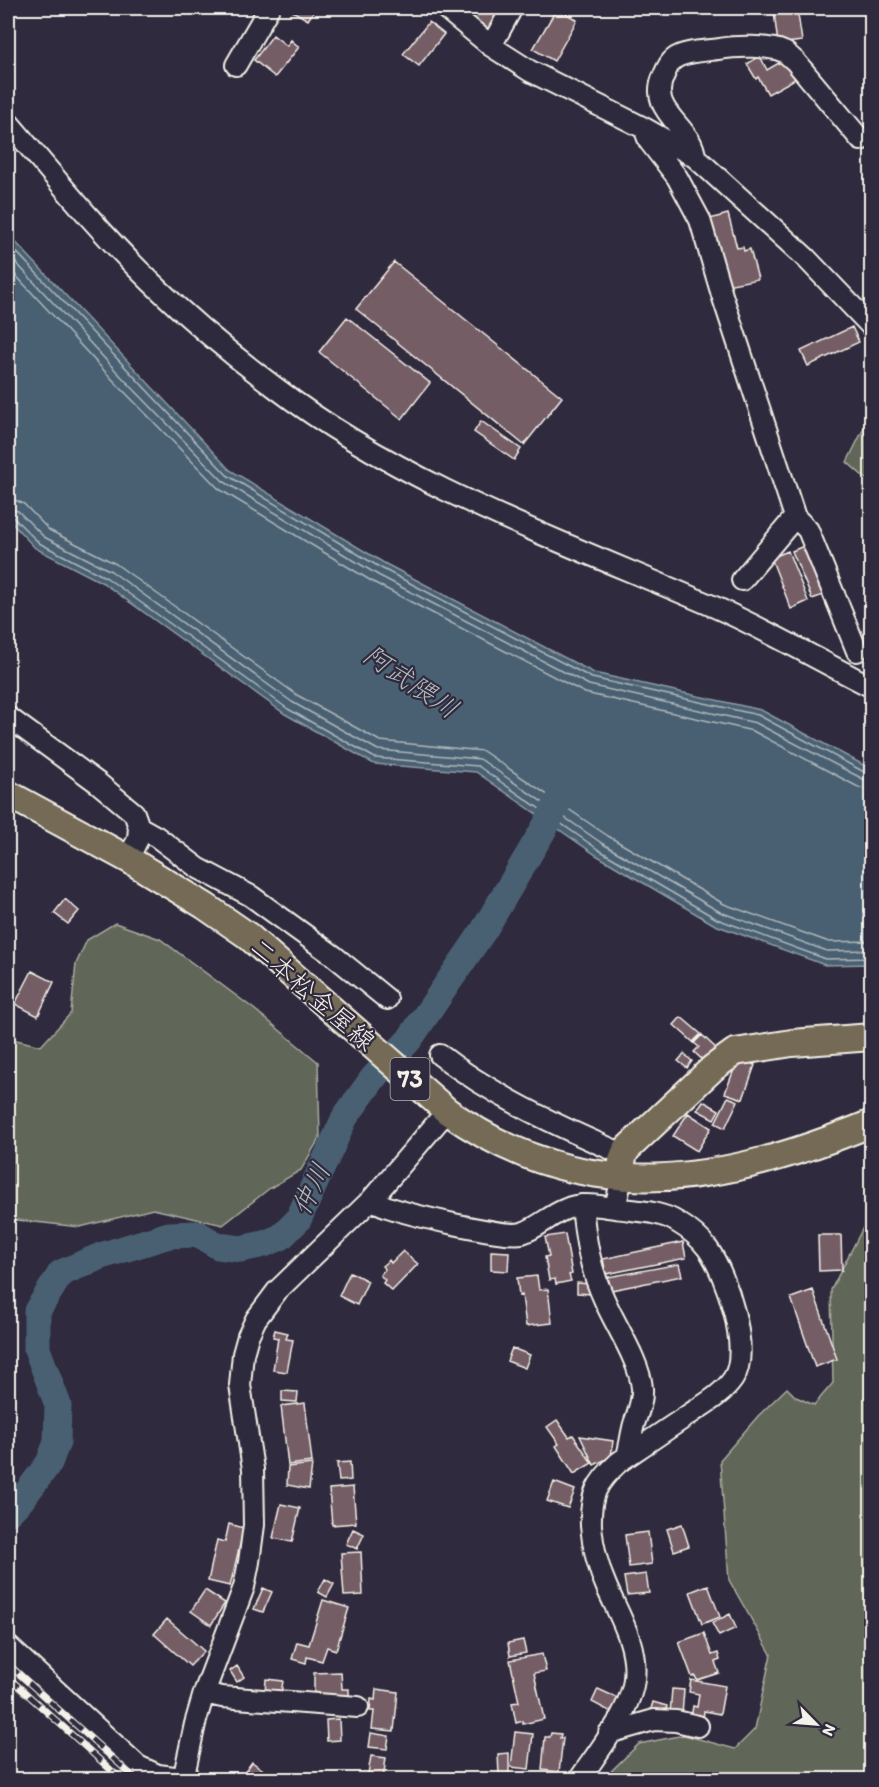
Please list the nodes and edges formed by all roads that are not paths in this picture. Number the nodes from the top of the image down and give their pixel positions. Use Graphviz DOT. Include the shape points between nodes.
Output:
graph roads {
  1 [pos="269,8"];
  2 [pos="445,8"];
  3 [pos="512,8"];
  4 [pos="491,46"];
  5 [pos="236,65"];
  6 [pos="8,122"];
  7 [pos="644,128"];
  8 [pos="861,140"];
  9 [pos="694,157"];
  10 [pos="872,327"];
  11 [pos="795,517"];
  12 [pos="742,580"];
  13 [pos="857,651"];
  14 [pos="872,687"];
  15 [pos="8,717"];
  16 [pos="8,794"];
  17 [pos="139,827"];
  18 [pos="128,859"];
  19 [pos="387,999"];
  20 [pos="872,1037"];
  21 [pos="440,1055"];
  22 [pos="447,1111"];
  23 [pos="872,1123"];
  24 [pos="622,1166"];
  25 [pos="371,1200"];
  26 [pos="582,1205"];
  27 [pos="615,1208"];
  28 [pos="627,1456"];
  29 [pos="8,1646"];
  30 [pos="204,1693"];
  31 [pos="358,1707"];
  32 [pos="699,1726"];
  33 [pos="609,1734"];
  34 [pos="183,1779"];
  35 [pos="579,1779"];
  1 -- 5 [label="street"];
  2 -- 4 [label="street"];
  3 -- 4 [label="street"];
  4 -- 7 [label="street" via="530,71"];
  6 -- 14 [label="street" via="151,282 277,389 326,422 432,483 719,609"];
  7 -- 9 [label="street"];
  7 -- 11 [label="street" via="700,220"];
  8 -- 9 [label="street" via="795,61 783,52 731,47 674,58 662,80 661,99 666,112 692,145"];
  9 -- 10 [label="street" via="806,258"];
  11 -- 12 [label="street"];
  11 -- 13 [label="street" via="808,530"];
  15 -- 17 [label="street" via="134,813"];
  16 -- 18 [label="main road, 二本松金屋線 / 73"];
  17 -- 18 [label="street"];
  17 -- 19 [label="street" via="198,868 251,896"];
  18 -- 22 [label="main road, 二本松金屋線 / 73" via="247,935"];
  20 -- 24 [label="main road" via="735,1052 713,1068"];
  21 -- 24 [label="street" via="499,1093 594,1142"];
  22 -- 24 [label="main road, 二本松金屋線 / 73" via="503,1146 556,1165 587,1174"];
  22 -- 25 [label="street"];
  23 -- 24 [label="main road, 二本松金屋線 / 73" via="827,1141 732,1169 676,1177"];
  24 -- 27 [label="street"];
  25 -- 26 [label="street" via="495,1233 519,1234 566,1208"];
  25 -- 30 [label="street" via="277,1291 248,1336 240,1385 253,1469 254,1525 244,1587"];
  26 -- 27 [label="street"];
  26 -- 28 [label="street" via="592,1270 638,1369 642,1386"];
  27 -- 28 [label="street" via="675,1220 708,1249 726,1284 740,1353 736,1373 723,1390"];
  28 -- 33 [label="street" via="600,1481 591,1506 592,1546 627,1630 635,1665 630,1700"];
  29 -- 34 [label="street" via="138,1766 158,1775"];
  30 -- 31 [label="street"];
  30 -- 34 [label="street"];
  32 -- 33 [label="street" via="654,1720"];
  33 -- 35 [label="street"];
}
